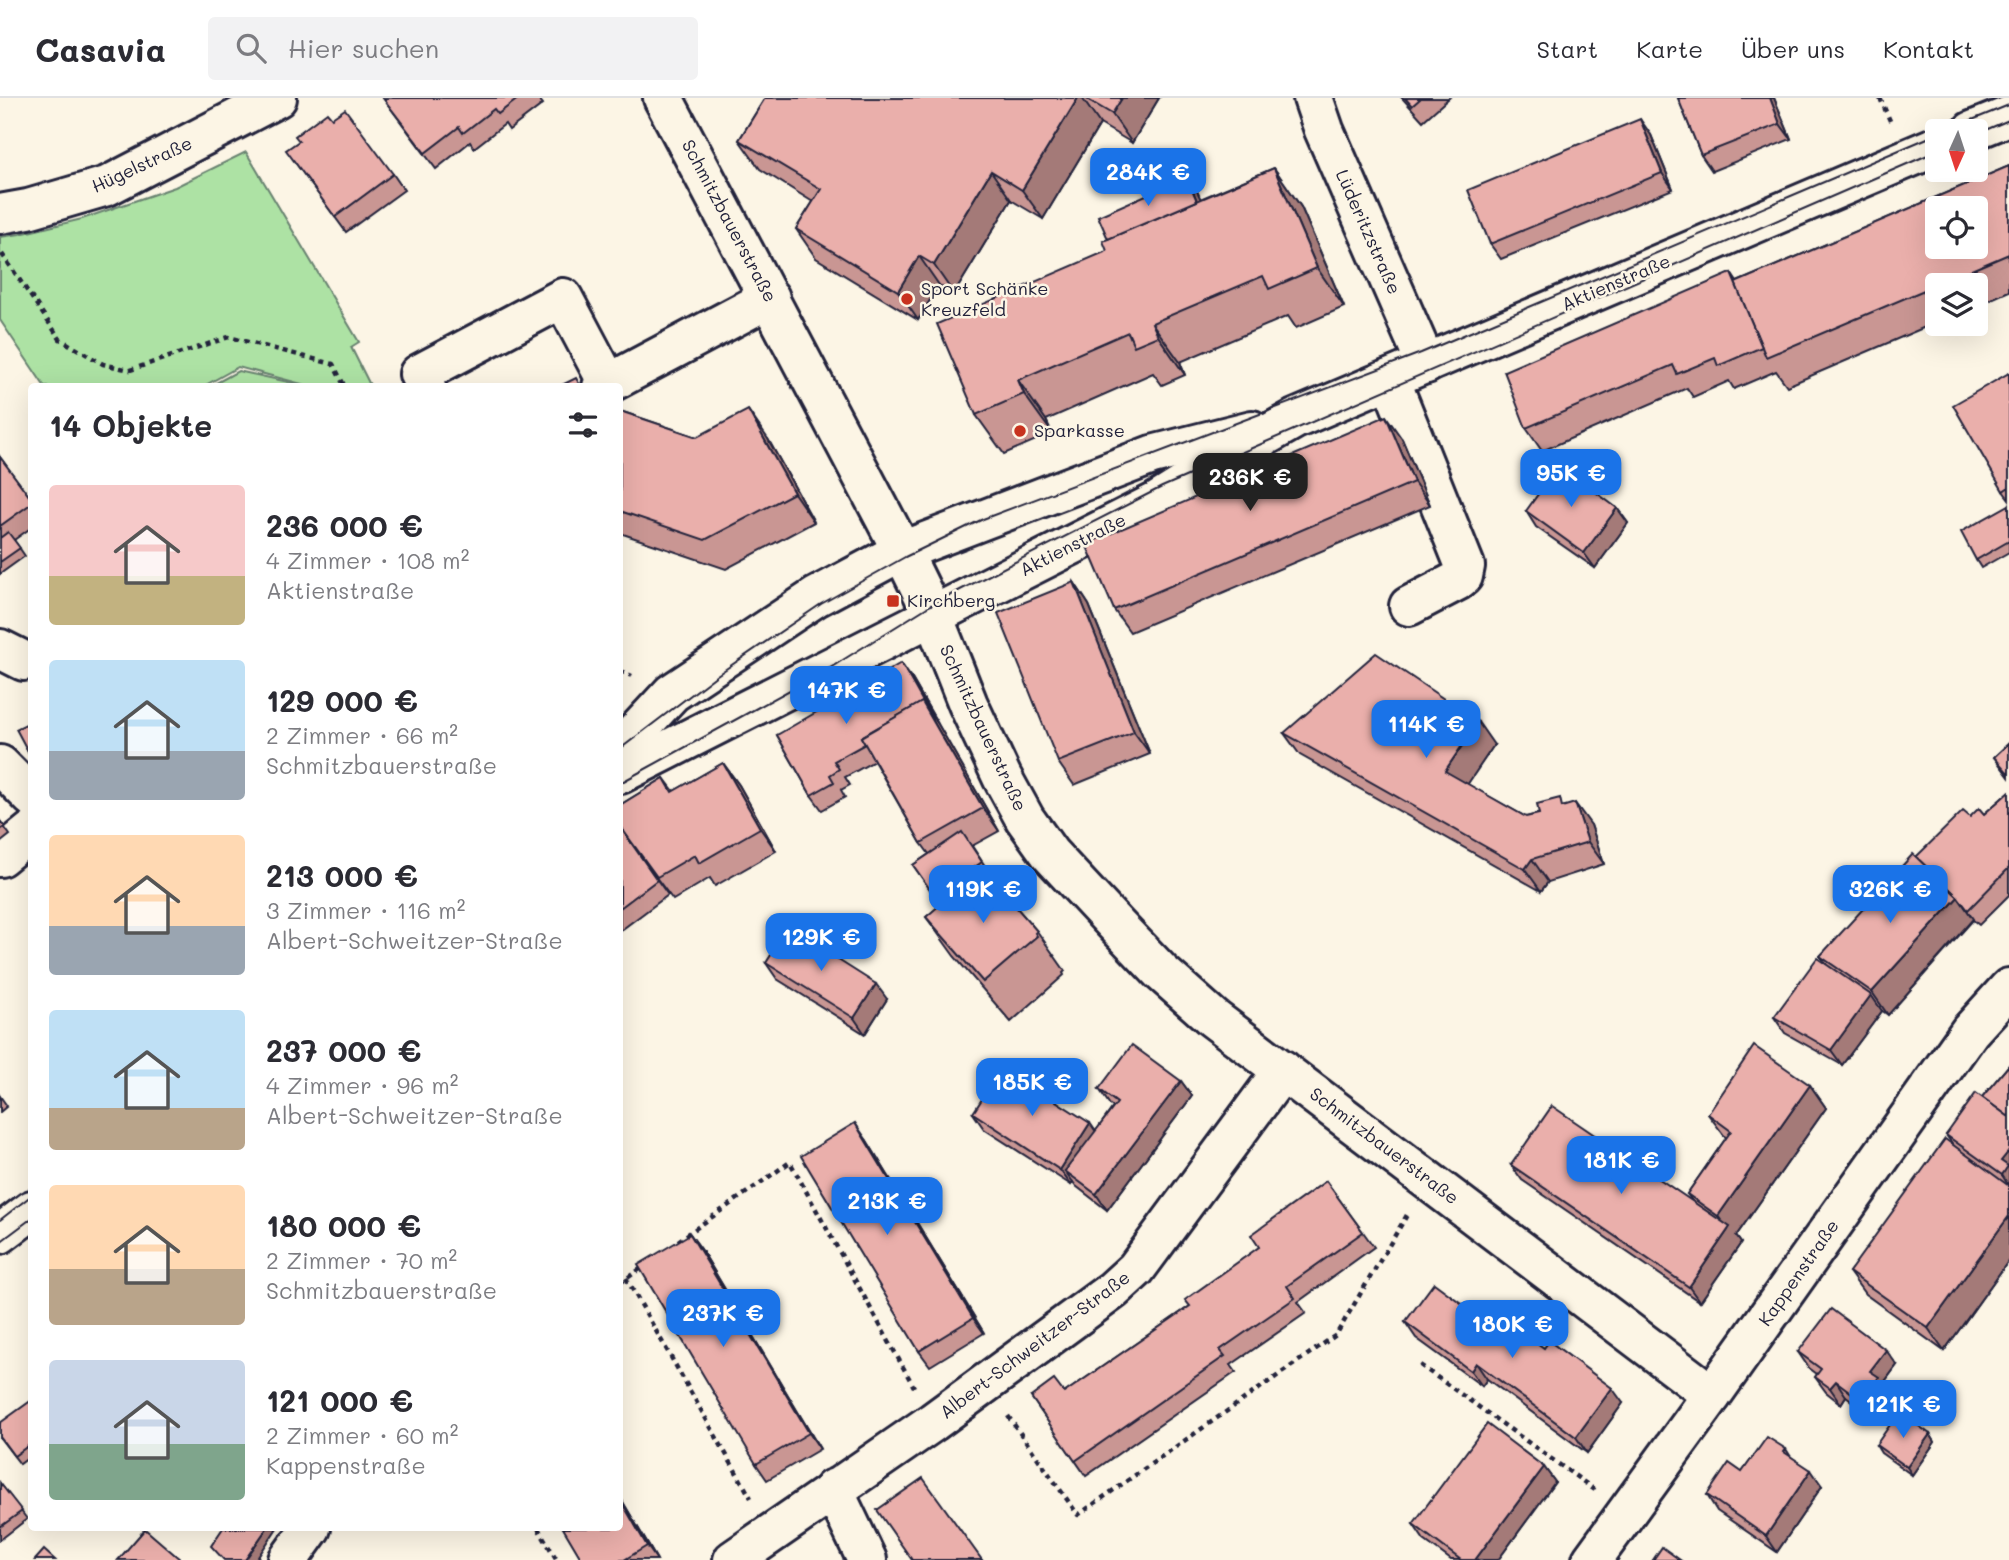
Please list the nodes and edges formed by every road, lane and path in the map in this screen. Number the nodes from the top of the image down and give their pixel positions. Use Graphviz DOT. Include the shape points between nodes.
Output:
graph roads {
  1 [pos="277,98"];
  2 [pos="663,98"];
  3 [pos="1313,98"];
  4 [pos="2009,116"];
  5 [pos="1988,125"];
  6 [pos="1925,151"];
  7 [pos="0,214"];
  8 [pos="0,250"];
  9 [pos="770,298"];
  10 [pos="1426,364"];
  11 [pos="1390,379"];
  12 [pos="343,383"];
  13 [pos="424,383"];
  14 [pos="604,383"];
  15 [pos="609,383"];
  16 [pos="1295,419"];
  17 [pos="902,551"];
  18 [pos="1409,606"];
  19 [pos="932,615"];
  20 [pos="623,746"];
  21 [pos="0,765"];
  22 [pos="623,772"];
  23 [pos="28,793"];
  24 [pos="28,834"];
  25 [pos="0,857"];
  26 [pos="2009,988"];
  27 [pos="1283,1070"];
  28 [pos="1428,1179"];
  29 [pos="28,1213"];
  30 [pos="0,1234"];
  31 [pos="670,1247"];
  32 [pos="648,1263"];
  33 [pos="626,1278"];
  34 [pos="623,1280"];
  35 [pos="1420,1365"];
  36 [pos="1713,1395"];
  37 [pos="933,1422"];
  38 [pos="1028,1445"];
  39 [pos="833,1489"];
  40 [pos="1627,1513"];
  41 [pos="310,1531"];
  42 [pos="540,1531"];
  43 [pos="770,1532"];
  44 [pos="288,1560"];
  45 [pos="557,1560"];
  46 [pos="733,1560"];
  47 [pos="867,1560"];
  48 [pos="1592,1560"];
  1 -- 7 [label="street, Hügelstraße" via="107,186"];
  2 -- 9 [label="street, Schmitzbauerstraße"];
  3 -- 10 [label="street, Lüderitzstraße"];
  4 -- 5 [label="street"];
  6 -- 10 [label="street, Aktienstraße"];
  8 -- 12 [label="path" via="60,339 103,364 130,370 229,337 333,364"];
  9 -- 15 [label="street"];
  9 -- 17 [label="street, Schmitzbauerstraße"];
  10 -- 11 [label="street, Aktienstraße"];
  11 -- 16 [label="street, Aktienstraße"];
  11 -- 18 [label="street" via="1465,566 1457,581"];
  13 -- 14 [label="street" via="419,374 563,298"];
  16 -- 17 [label="street, Aktienstraße" via="1152,455"];
  16 -- 19 [label="street, Aktienstraße" via="1155,503"];
  17 -- 19 [label="street, Schmitzbauerstraße"];
  17 -- 20 [label="street, Aktienstraße" via="816,597 672,693"];
  19 -- 22 [label="street, Aktienstraße"];
  19 -- 27 [label="street, Schmitzbauerstraße" via="1002,777 1050,854 1161,972"];
  21 -- 23 [label="street"];
  24 -- 25 [label="street"];
  26 -- 36 [label="street, Kappenstraße" via="1970,1031"];
  27 -- 28 [label="street, Schmitzbauerstraße"];
  27 -- 37 [label="street, Albert-Schweitzer-Straße" via="1136,1269"];
  28 -- 36 [label="street, Schmitzbauerstraße"];
  28 -- 38 [label="path" via="1336,1335 1078,1515"];
  29 -- 30 [label="street"];
  31 -- 37 [label="path" via="790,1162"];
  32 -- 33 [label="path"];
  33 -- 34 [label="path"];
  33 -- 43 [label="path"];
  35 -- 40 [label="path"];
  36 -- 40 [label="street, Kappenstraße"];
  37 -- 39 [label="street, Albert-Schweitzer-Straße"];
  39 -- 43 [label="street, Albert-Schweitzer-Straße"];
  39 -- 47 [label="street"];
  40 -- 48 [label="street, Kappenstraße"];
  41 -- 44 [label="street"];
  42 -- 45 [label="path"];
  43 -- 46 [label="street, Albert-Schweitzer-Straße"];
}
